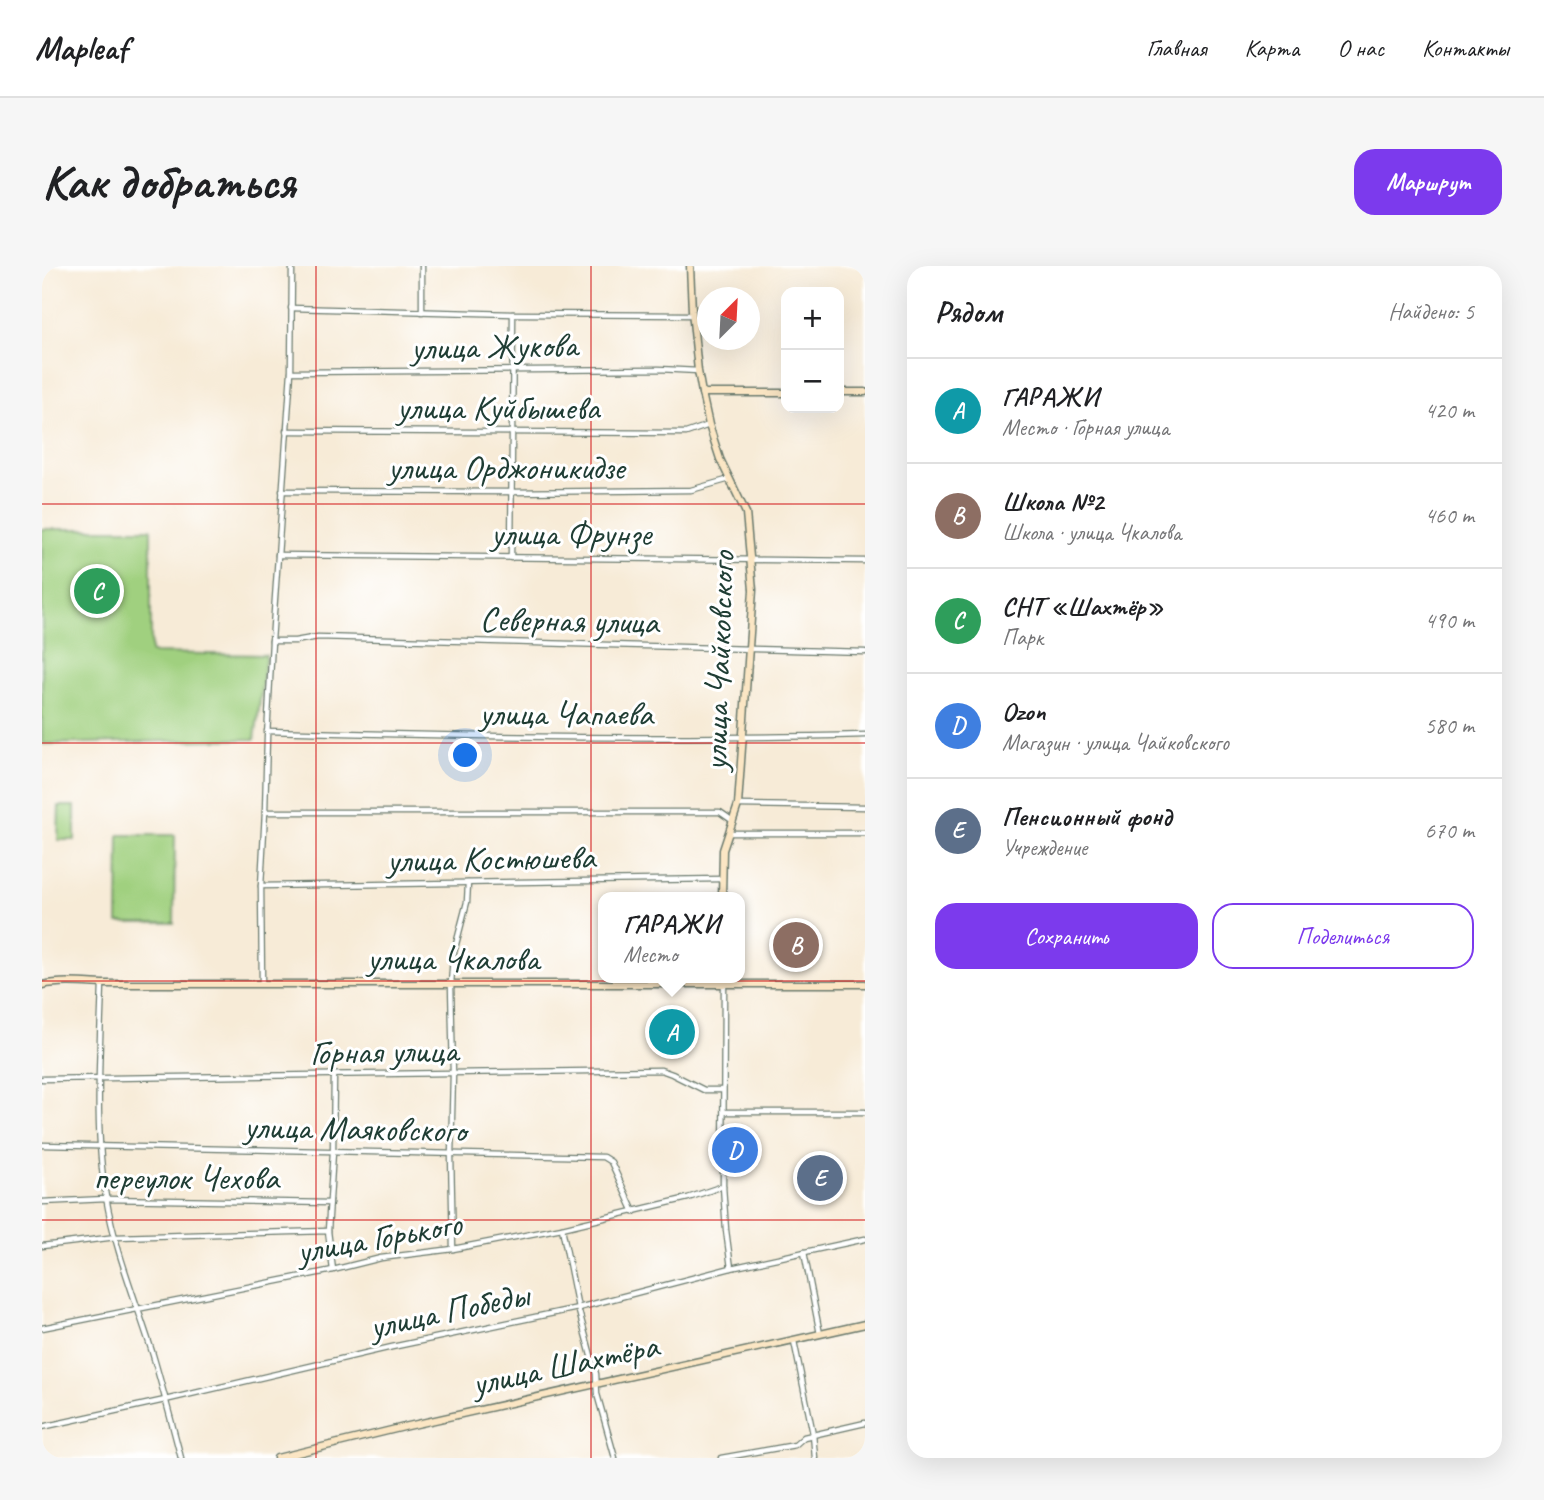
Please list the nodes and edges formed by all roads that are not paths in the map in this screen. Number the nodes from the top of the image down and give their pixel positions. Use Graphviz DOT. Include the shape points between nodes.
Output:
graph roads {
  1 [pos="292,266"];
  2 [pos="422,266"];
  3 [pos="690,266"];
  4 [pos="291,308"];
  5 [pos="422,312"];
  6 [pos="513,314"];
  7 [pos="692,315"];
  8 [pos="513,371"];
  9 [pos="698,371"];
  10 [pos="290,373"];
  11 [pos="865,392"];
  12 [pos="702,393"];
  13 [pos="781,393"];
  14 [pos="844,393"];
  15 [pos="709,425"];
  16 [pos="286,431"];
  17 [pos="513,431"];
  18 [pos="730,479"];
  19 [pos="282,491"];
  20 [pos="512,492"];
  21 [pos="278,555"];
  22 [pos="510,558"];
  23 [pos="751,559"];
  24 [pos="865,561"];
  25 [pos="272,641"];
  26 [pos="748,649"];
  27 [pos="865,652"];
  28 [pos="267,731"];
  29 [pos="865,735"];
  30 [pos="742,738"];
  31 [pos="738,805"];
  32 [pos="865,807"];
  33 [pos="265,812"];
  34 [pos="734,821"];
  35 [pos="728,833"];
  36 [pos="865,833"];
  37 [pos="722,879"];
  38 [pos="468,883"];
  39 [pos="261,886"];
  40 [pos="722,892"];
  41 [pos="745,981"];
  42 [pos="598,982"];
  43 [pos="724,983"];
  44 [pos="102,984"];
  45 [pos="262,984"];
  46 [pos="451,984"];
  47 [pos="865,984"];
  48 [pos="42,985"];
  49 [pos="453,1074"];
  50 [pos="334,1075"];
  51 [pos="42,1079"];
  52 [pos="99,1079"];
  53 [pos="723,1090"];
  54 [pos="724,1112"];
  55 [pos="865,1112"];
  56 [pos="42,1145"];
  57 [pos="101,1146"];
  58 [pos="333,1152"];
  59 [pos="451,1155"];
  60 [pos="723,1186"];
  61 [pos="106,1199"];
  62 [pos="42,1202"];
  63 [pos="330,1203"];
  64 [pos="634,1212"];
  65 [pos="562,1228"];
  66 [pos="328,1231"];
  67 [pos="116,1237"];
  68 [pos="865,1239"];
  69 [pos="42,1246"];
  70 [pos="453,1249"];
  71 [pos="804,1252"];
  72 [pos="731,1268"];
  73 [pos="334,1270"];
  74 [pos="137,1308"];
  75 [pos="578,1308"];
  76 [pos="865,1324"];
  77 [pos="42,1328"];
  78 [pos="820,1334"];
  79 [pos="794,1341"];
  80 [pos="596,1384"];
  81 [pos="165,1400"];
  82 [pos="865,1423"];
  83 [pos="42,1427"];
  84 [pos="813,1434"];
  85 [pos="181,1458"];
  86 [pos="277,1458"];
  87 [pos="615,1458"];
  88 [pos="721,1458"];
  89 [pos="815,1458"];
  1 -- 4 [label="street"];
  2 -- 5 [label="street"];
  3 -- 7 [label="street, улица Чайковского"];
  4 -- 5 [label="street"];
  4 -- 10 [label="street"];
  5 -- 6 [label="street"];
  6 -- 7 [label="street"];
  6 -- 8 [label="street"];
  7 -- 9 [label="street, улица Чайковского"];
  8 -- 9 [label="street, улица Жукова"];
  8 -- 10 [label="street, улица Жукова"];
  8 -- 17 [label="street"];
  9 -- 12 [label="street, улица Чайковского"];
  10 -- 16 [label="street"];
  11 -- 14 [label="street"];
  12 -- 13 [label="street"];
  12 -- 15 [label="street, улица Чайковского"];
  15 -- 17 [label="street, улица Куйбышева" via="686,433"];
  15 -- 18 [label="street, улица Чайковского"];
  16 -- 17 [label="street, улица Куйбышева"];
  16 -- 19 [label="street"];
  17 -- 20 [label="street"];
  18 -- 20 [label="street, улица Орджоникидзе" via="691,490"];
  18 -- 23 [label="street, улица Чайковского" via="746,513"];
  19 -- 20 [label="street, улица Орджоникидзе"];
  19 -- 21 [label="street"];
  20 -- 22 [label="street"];
  21 -- 22 [label="street, улица Фрунзе"];
  21 -- 25 [label="street"];
  22 -- 23 [label="street, улица Фрунзе"];
  23 -- 24 [label="street, улица Фрунзе"];
  23 -- 26 [label="street, улица Чайковского"];
  25 -- 26 [label="street, Северная улица" via="318,638"];
  25 -- 28 [label="street"];
  26 -- 27 [label="street, Северная улица"];
  26 -- 30 [label="street, улица Чайковского"];
  28 -- 30 [label="street, улица Чапаева"];
  28 -- 33 [label="street"];
  29 -- 30 [label="street, улица Чапаева"];
  30 -- 31 [label="street, улица Чайковского"];
  31 -- 32 [label="street"];
  31 -- 34 [label="street, улица Чайковского"];
  33 -- 34 [label="street" via="720,812"];
  33 -- 39 [label="street"];
  34 -- 35 [label="street, улица Чайковского"];
  35 -- 36 [label="street"];
  35 -- 37 [label="street, улица Чайковского"];
  37 -- 38 [label="street, улица Костюшева"];
  37 -- 40 [label="street, улица Чайковского"];
  38 -- 39 [label="street, улица Костюшева"];
  38 -- 46 [label="street"];
  39 -- 45 [label="street"];
  41 -- 47 [label="street, улица Чкалова"];
  42 -- 46 [label="street, улица Чкалова"];
  43 -- 53 [label="street"];
  44 -- 45 [label="street, улица Чкалова"];
  44 -- 48 [label="street, улица Чкалова"];
  44 -- 52 [label="street"];
  45 -- 46 [label="street, улица Чкалова"];
  46 -- 49 [label="street"];
  49 -- 50 [label="street, Горная улица"];
  49 -- 53 [label="street, Горная улица" via="661,1070 704,1090"];
  49 -- 59 [label="street"];
  50 -- 52 [label="street, Горная улица"];
  50 -- 58 [label="street"];
  51 -- 52 [label="street, Горная улица"];
  52 -- 57 [label="street"];
  53 -- 54 [label="street"];
  54 -- 55 [label="street"];
  54 -- 60 [label="street"];
  56 -- 57 [label="street, улица Маяковского"];
  57 -- 58 [label="street, улица Маяковского"];
  57 -- 61 [label="street"];
  58 -- 59 [label="street, улица Маяковского"];
  58 -- 63 [label="street"];
  59 -- 64 [label="street, улица Маяковского" via="603,1157 611,1163"];
  59 -- 70 [label="street"];
  60 -- 64 [label="street, улица Горького"];
  60 -- 72 [label="street"];
  61 -- 62 [label="street, переулок Чехова"];
  61 -- 63 [label="street, переулок Чехова"];
  61 -- 67 [label="street"];
  63 -- 66 [label="street"];
  64 -- 65 [label="street, улица Горького"];
  65 -- 70 [label="street, улица Горького"];
  65 -- 75 [label="street"];
  66 -- 67 [label="street"];
  66 -- 73 [label="street"];
  67 -- 69 [label="street"];
  67 -- 74 [label="street"];
  68 -- 71 [label="street, улица Победы"];
  70 -- 73 [label="street, улица Горького" via="381,1258"];
  71 -- 72 [label="street, улица Победы"];
  71 -- 78 [label="street"];
  72 -- 75 [label="street, улица Победы"];
  73 -- 74 [label="street, улица Горького"];
  74 -- 77 [label="street, улица Горького"];
  74 -- 81 [label="street"];
  75 -- 80 [label="street"];
  75 -- 81 [label="street, улица Победы"];
  76 -- 78 [label="street, улица Шахтёра"];
  78 -- 79 [label="street, улица Шахтёра"];
  79 -- 80 [label="street, улица Шахтёра"];
  79 -- 84 [label="street"];
  80 -- 86 [label="street, улица Шахтёра"];
  80 -- 87 [label="street"];
  81 -- 83 [label="street, улица Победы"];
  81 -- 85 [label="street"];
  82 -- 84 [label="street"];
  84 -- 88 [label="street" via="795,1445"];
  84 -- 89 [label="street"];
}
